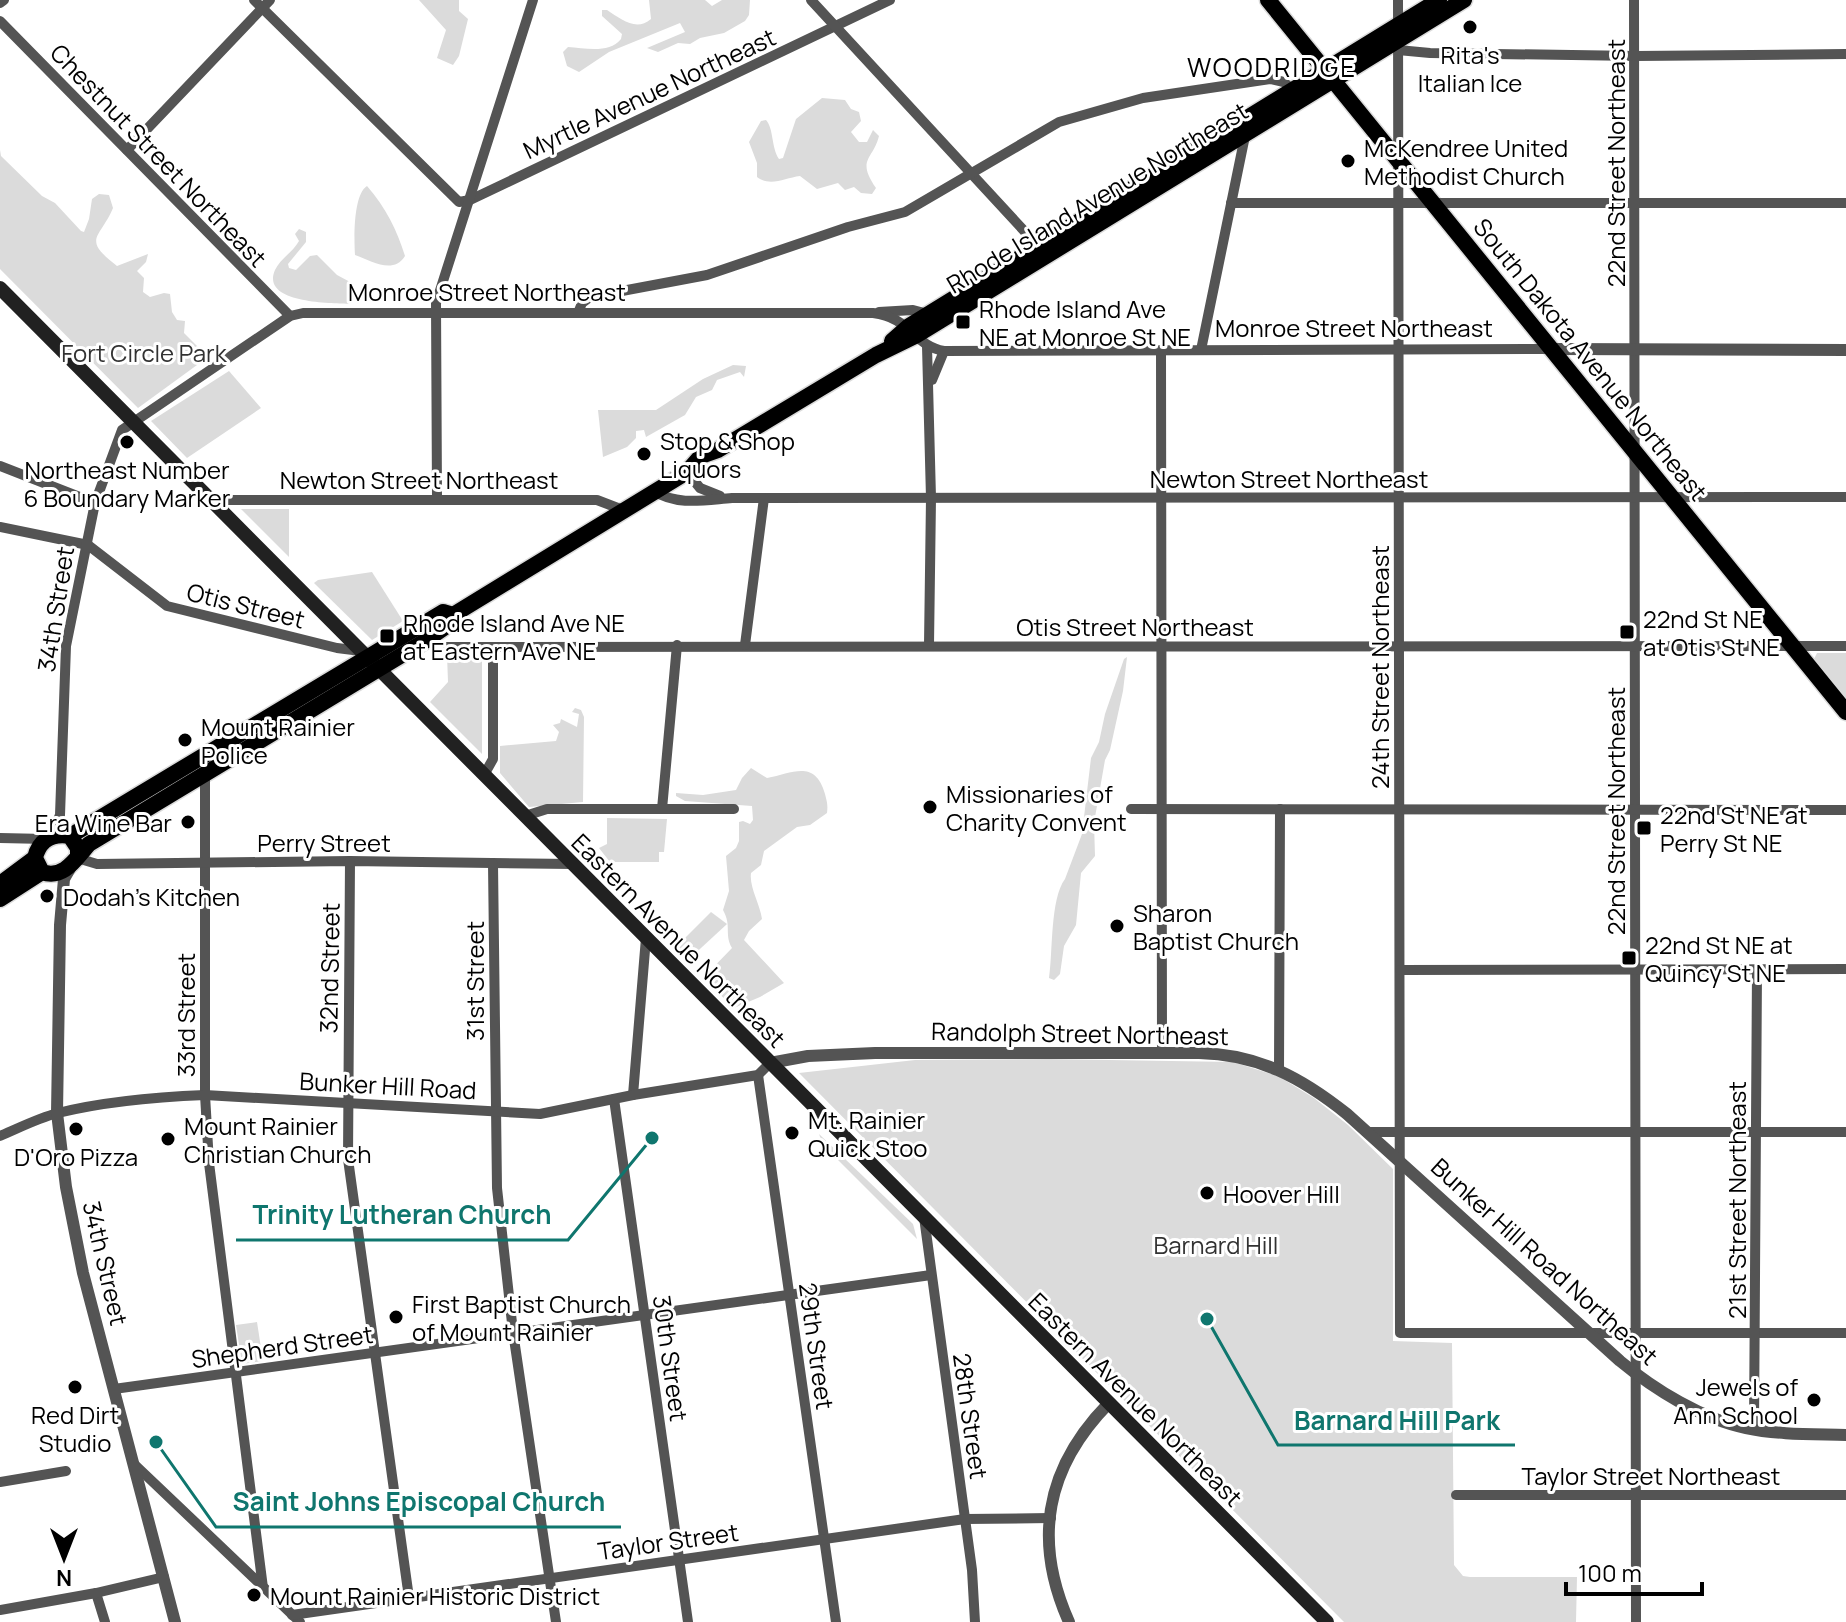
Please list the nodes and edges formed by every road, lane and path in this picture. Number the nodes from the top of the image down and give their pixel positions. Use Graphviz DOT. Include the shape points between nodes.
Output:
graph roads {
  1 [pos="533,0"];
  2 [pos="811,0"];
  3 [pos="890,0"];
  4 [pos="1268,0"];
  5 [pos="1398,0"];
  6 [pos="1439,0"];
  7 [pos="1464,0"];
  8 [pos="1634,0"];
  9 [pos="262,2"];
  10 [pos="0,21"];
  11 [pos="835,27"];
  12 [pos="1398,39"];
  13 [pos="1846,54"];
  14 [pos="1636,56"];
  15 [pos="1329,75"];
  16 [pos="1292,90"];
  17 [pos="1245,136"];
  18 [pos="127,150"];
  19 [pos="1398,160"];
  20 [pos="969,172"];
  21 [pos="468,202"];
  22 [pos="1231,203"];
  23 [pos="1398,203"];
  24 [pos="1433,203"];
  25 [pos="1634,203"];
  26 [pos="1846,203"];
  27 [pos="1042,251"];
  28 [pos="0,288"];
  29 [pos="578,313"];
  30 [pos="873,313"];
  31 [pos="436,314"];
  32 [pos="928,314"];
  33 [pos="290,316"];
  34 [pos="918,336"];
  35 [pos="1399,349"];
  36 [pos="1552,349"];
  37 [pos="1635,349"];
  38 [pos="1161,350"];
  39 [pos="1201,350"];
  40 [pos="1846,350"];
  41 [pos="944,351"];
  42 [pos="930,385"];
  43 [pos="134,422"];
  44 [pos="1635,452"];
  45 [pos="0,466"];
  46 [pos="687,472"];
  47 [pos="654,491"];
  48 [pos="1846,497"];
  49 [pos="437,498"];
  50 [pos="732,498"];
  51 [pos="764,498"];
  52 [pos="931,498"];
  53 [pos="1161,498"];
  54 [pos="1399,498"];
  55 [pos="1635,498"];
  56 [pos="1673,498"];
  57 [pos="211,500"];
  58 [pos="95,503"];
  59 [pos="623,510"];
  60 [pos="0,527"];
  61 [pos="88,545"];
  62 [pos="453,615"];
  63 [pos="425,641"];
  64 [pos="677,645"];
  65 [pos="745,645"];
  66 [pos="929,645"];
  67 [pos="1161,646"];
  68 [pos="1399,646"];
  69 [pos="1635,646"];
  70 [pos="1794,646"];
  71 [pos="1846,646"];
  72 [pos="493,647"];
  73 [pos="369,659"];
  74 [pos="1846,712"];
  75 [pos="484,775"];
  76 [pos="205,776"];
  77 [pos="662,809"];
  78 [pos="734,809"];
  79 [pos="1131,809"];
  80 [pos="1161,809"];
  81 [pos="1280,809"];
  82 [pos="1399,810"];
  83 [pos="1635,810"];
  84 [pos="1846,810"];
  85 [pos="60,815"];
  86 [pos="525,816"];
  87 [pos="58,837"];
  88 [pos="5,838"];
  89 [pos="76,860"];
  90 [pos="350,861"];
  91 [pos="205,862"];
  92 [pos="493,864"];
  93 [pos="572,864"];
  94 [pos="40,865"];
  95 [pos="0,884"];
  96 [pos="0,898"];
  97 [pos="61,906"];
  98 [pos="646,938"];
  99 [pos="1846,969"];
  100 [pos="1400,970"];
  101 [pos="1635,970"];
  102 [pos="1757,970"];
  103 [pos="1162,1053"];
  104 [pos="770,1063"];
  105 [pos="1279,1069"];
  106 [pos="758,1075"];
  107 [pos="205,1095"];
  108 [pos="633,1095"];
  109 [pos="614,1099"];
  110 [pos="348,1102"];
  111 [pos="495,1112"];
  112 [pos="57,1113"];
  113 [pos="1635,1131"];
  114 [pos="1366,1132"];
  115 [pos="1400,1132"];
  116 [pos="1756,1132"];
  117 [pos="1846,1132"];
  118 [pos="0,1136"];
  119 [pos="1400,1161"];
  120 [pos="924,1217"];
  121 [pos="931,1275"];
  122 [pos="789,1293"];
  123 [pos="645,1314"];
  124 [pos="513,1332"];
  125 [pos="1588,1333"];
  126 [pos="1636,1333"];
  127 [pos="1846,1333"];
  128 [pos="1756,1334"];
  129 [pos="374,1353"];
  130 [pos="237,1371"];
  131 [pos="1636,1373"];
  132 [pos="114,1389"];
  133 [pos="1109,1403"];
  134 [pos="1754,1429"];
  135 [pos="1846,1435"];
  136 [pos="133,1463"];
  137 [pos="66,1471"];
  138 [pos="0,1482"];
  139 [pos="1456,1495"];
  140 [pos="1635,1495"];
  141 [pos="1846,1495"];
  142 [pos="1051,1518"];
  143 [pos="965,1519"];
  144 [pos="824,1539"];
  145 [pos="679,1560"];
  146 [pos="164,1577"];
  147 [pos="549,1578"];
  148 [pos="263,1588"];
  149 [pos="96,1593"];
  150 [pos="409,1598"];
  151 [pos="3,1612"];
  152 [pos="296,1618"];
  153 [pos="105,1622"];
  154 [pos="175,1622"];
  155 [pos="556,1622"];
  156 [pos="688,1622"];
  157 [pos="836,1622"];
  158 [pos="975,1622"];
  159 [pos="1069,1622"];
  160 [pos="1327,1622"];
  161 [pos="1636,1622"];
  1 -- 21 [label="street"];
  2 -- 11 [label="street"];
  3 -- 11 [label="street, Myrtle Avenue Northeast"];
  4 -- 15 [label="main road, South Dakota Avenue Northeast"];
  5 -- 12 [label="street, 24th Street Northeast"];
  6 -- 12 [label="main road, Rhode Island Avenue Northeast"];
  7 -- 12 [label="main road, Rhode Island Avenue Northeast"];
  8 -- 14 [label="street, 22nd Street Northeast"];
  9 -- 18 [label="street"];
  9 -- 21 [label="street" via="456,201"];
  10 -- 18 [label="street, Chestnut Street Northeast"];
  11 -- 20 [label="street"];
  11 -- 21 [label="street, Myrtle Avenue Northeast"];
  12 -- 14 [label="street" via="1430,53"];
  12 -- 15 [label="main road, Rhode Island Avenue Northeast"];
  12 -- 19 [label="street, 24th Street Northeast"];
  13 -- 14 [label="street"];
  14 -- 25 [label="street, 22nd Street Northeast"];
  15 -- 16 [label="main road, Rhode Island Avenue Northeast"];
  15 -- 17 [label="main road, Rhode Island Avenue Northeast"];
  15 -- 19 [label="main road, South Dakota Avenue Northeast"];
  16 -- 20 [label="street" via="1270,79 1121,104 1059,122"];
  16 -- 27 [label="main road, Rhode Island Avenue Northeast"];
  17 -- 22 [label="street"];
  17 -- 27 [label="main road, Rhode Island Avenue Northeast"];
  18 -- 33 [label="street, Chestnut Street Northeast"];
  19 -- 23 [label="street, 24th Street Northeast"];
  19 -- 24 [label="main road, South Dakota Avenue Northeast"];
  20 -- 27 [label="street"];
  20 -- 29 [label="street" via="905,212 707,275 590,297"];
  21 -- 31 [label="street"];
  22 -- 23 [label="street"];
  22 -- 39 [label="street"];
  23 -- 24 [label="street"];
  23 -- 35 [label="street, 24th Street Northeast"];
  24 -- 25 [label="street"];
  24 -- 36 [label="main road, South Dakota Avenue Northeast"];
  25 -- 26 [label="street"];
  25 -- 37 [label="street, 22nd Street Northeast"];
  27 -- 32 [label="main road, Rhode Island Avenue Northeast"];
  27 -- 34 [label="main road, Rhode Island Avenue Northeast"];
  28 -- 43 [label="main road, Eastern Avenue Northeast"];
  29 -- 30 [label="street, Monroe Street Northeast"];
  29 -- 31 [label="street, Monroe Street Northeast"];
  30 -- 32 [label="street, Monroe Street Northeast"];
  30 -- 34 [label="street, Monroe Street Northeast" via="891,317"];
  31 -- 33 [label="street, Monroe Street Northeast"];
  31 -- 49 [label="street"];
  32 -- 34 [label="main road, Rhode Island Avenue Northeast"];
  33 -- 43 [label="street"];
  34 -- 41 [label="street, Monroe Street Northeast"];
  34 -- 42 [label="street"];
  34 -- 46 [label="main road, Rhode Island Avenue Northeast" via="701,456"];
  35 -- 36 [label="street, Monroe Street Northeast"];
  35 -- 39 [label="street, Monroe Street Northeast"];
  35 -- 54 [label="street, 24th Street Northeast"];
  36 -- 37 [label="street, Monroe Street Northeast"];
  36 -- 44 [label="main road, South Dakota Avenue Northeast"];
  37 -- 40 [label="street, Monroe Street Northeast"];
  37 -- 44 [label="street, 22nd Street Northeast"];
  38 -- 39 [label="street, Monroe Street Northeast"];
  38 -- 41 [label="street, Monroe Street Northeast"];
  38 -- 53 [label="street"];
  41 -- 42 [label="street"];
  42 -- 52 [label="street"];
  43 -- 57 [label="main road, Eastern Avenue Northeast"];
  43 -- 58 [label="street, 34th Street" via="122,430"];
  44 -- 55 [label="street, 22nd Street Northeast"];
  44 -- 56 [label="main road, South Dakota Avenue Northeast"];
  45 -- 58 [label="street"];
  46 -- 47 [label="main road, Rhode Island Avenue Northeast"];
  46 -- 50 [label="street, Newton Street Northeast" via="700,488"];
  47 -- 50 [label="street, Newton Street Northeast" via="668,500"];
  47 -- 59 [label="main road, Rhode Island Avenue Northeast"];
  48 -- 56 [label="street, Newton Street Northeast"];
  49 -- 57 [label="street, Newton Street Northeast"];
  49 -- 59 [label="street, Newton Street Northeast" via="597,500"];
  50 -- 51 [label="street, Newton Street Northeast"];
  51 -- 52 [label="street, Newton Street Northeast"];
  51 -- 65 [label="street"];
  52 -- 53 [label="street, Newton Street Northeast"];
  52 -- 66 [label="street"];
  53 -- 54 [label="street, Newton Street Northeast"];
  53 -- 67 [label="street"];
  54 -- 55 [label="street, Newton Street Northeast"];
  54 -- 68 [label="street, 24th Street Northeast"];
  55 -- 56 [label="street, Newton Street Northeast"];
  55 -- 69 [label="street, 22nd Street Northeast"];
  56 -- 70 [label="main road, South Dakota Avenue Northeast"];
  57 -- 73 [label="main road, Eastern Avenue Northeast"];
  58 -- 61 [label="street, 34th Street"];
  59 -- 62 [label="main road, Rhode Island Avenue Northeast"];
  60 -- 61 [label="street, Otis Street"];
  61 -- 73 [label="street, Otis Street" via="167,606"];
  61 -- 85 [label="street, 34th Street" via="66,646"];
  62 -- 63 [label="main road, Rhode Island Avenue Northeast" via="451,623"];
  62 -- 73 [label="main road, Rhode Island Avenue Northeast" via="443,612"];
  63 -- 72 [label="street, Otis Street Northeast" via="444,647"];
  63 -- 73 [label="main road, Rhode Island Avenue Northeast"];
  64 -- 65 [label="street, Otis Street Northeast"];
  64 -- 72 [label="street, Otis Street Northeast"];
  64 -- 77 [label="street"];
  65 -- 66 [label="street, Otis Street Northeast"];
  66 -- 67 [label="street, Otis Street Northeast"];
  67 -- 68 [label="street, Otis Street Northeast"];
  67 -- 80 [label="street"];
  68 -- 69 [label="street, Otis Street Northeast"];
  68 -- 82 [label="street, 24th Street Northeast"];
  69 -- 70 [label="street, Otis Street Northeast"];
  69 -- 83 [label="street, 22nd Street Northeast"];
  70 -- 71 [label="street, Otis Street Northeast"];
  70 -- 74 [label="main road, South Dakota Avenue Northeast"];
  72 -- 75 [label="street" via="493,759"];
  73 -- 75 [label="main road, Eastern Avenue Northeast"];
  73 -- 76 [label="main road"];
  73 -- 87 [label="main road"];
  75 -- 86 [label="main road, Eastern Avenue Northeast"];
  76 -- 89 [label="main road" via="89,844"];
  76 -- 91 [label="street, 33rd Street"];
  77 -- 78 [label="street"];
  77 -- 86 [label="street" via="547,809"];
  79 -- 80 [label="street"];
  80 -- 81 [label="street"];
  80 -- 103 [label="street"];
  81 -- 82 [label="street"];
  81 -- 105 [label="street"];
  82 -- 83 [label="street"];
  82 -- 100 [label="street, 24th Street Northeast"];
  83 -- 84 [label="street"];
  83 -- 101 [label="street, 22nd Street Northeast"];
  85 -- 87 [label="street, 34th Street"];
  85 -- 87 [label="street, 34th Street"];
  86 -- 93 [label="main road, Eastern Avenue Northeast"];
  87 -- 88 [label="street"];
  87 -- 89 [label="main road" via="78,848"];
  87 -- 94 [label="main road"];
  88 -- 94 [label="street" via="21,842"];
  89 -- 91 [label="street, Perry Street"];
  89 -- 94 [label="main road" via="60,872"];
  89 -- 97 [label="street, 34th Street" via="64,879"];
  90 -- 91 [label="street, Perry Street"];
  90 -- 92 [label="street, Perry Street"];
  90 -- 110 [label="street, 32nd Street"];
  91 -- 107 [label="street, 33rd Street"];
  92 -- 93 [label="street, Perry Street"];
  92 -- 111 [label="street, 31st Street"];
  93 -- 98 [label="main road, Eastern Avenue Northeast"];
  94 -- 95 [label="main road"];
  94 -- 96 [label="main road"];
  94 -- 97 [label="street, 34th Street"];
  97 -- 112 [label="street, 34th Street"];
  98 -- 104 [label="main road, Eastern Avenue Northeast"];
  98 -- 108 [label="street"];
  99 -- 102 [label="street"];
  100 -- 101 [label="street"];
  100 -- 115 [label="street, 24th Street Northeast"];
  101 -- 102 [label="street"];
  101 -- 113 [label="street, 22nd Street Northeast"];
  102 -- 116 [label="street, 21st Street Northeast"];
  103 -- 104 [label="street, Randolph Street Northeast" via="875,1053"];
  103 -- 105 [label="street, Randolph Street Northeast" via="1222,1054"];
  104 -- 106 [label="street"];
  104 -- 120 [label="main road, Eastern Avenue Northeast"];
  105 -- 114 [label="street, Randolph Street Northeast" via="1317,1091"];
  106 -- 108 [label="street, Bunker Hill Road"];
  106 -- 122 [label="street, 29th Street"];
  107 -- 110 [label="street, Bunker Hill Road"];
  107 -- 112 [label="street, Bunker Hill Road" via="133,1099"];
  107 -- 130 [label="street, 33rd Street" via="212,1195"];
  108 -- 109 [label="street, Bunker Hill Road"];
  109 -- 111 [label="street, Bunker Hill Road" via="540,1114"];
  109 -- 123 [label="street, 30th Street"];
  110 -- 111 [label="street, Bunker Hill Road"];
  110 -- 129 [label="street, 32nd Street" via="348,1159"];
  111 -- 124 [label="street, 31st Street" via="497,1188"];
  112 -- 118 [label="street, Bunker Hill Road"];
  112 -- 132 [label="street, 34th Street" via="83,1273"];
  113 -- 115 [label="street"];
  113 -- 116 [label="street"];
  113 -- 126 [label="street, 22nd Street Northeast"];
  114 -- 115 [label="street"];
  114 -- 119 [label="street, Randolph Street Northeast"];
  115 -- 119 [label="street, 24th Street Northeast"];
  116 -- 117 [label="street"];
  116 -- 128 [label="street, 21st Street Northeast"];
  119 -- 125 [label="street, Bunker Hill Road Northeast"];
  119 -- 125 [label="street, 24th Street Northeast" via="1400,1333"];
  120 -- 121 [label="street, 28th Street"];
  120 -- 133 [label="main road, Eastern Avenue Northeast"];
  121 -- 122 [label="street, Shepherd Street"];
  121 -- 143 [label="street, 28th Street"];
  122 -- 123 [label="street, Shepherd Street"];
  122 -- 144 [label="street, 29th Street"];
  123 -- 124 [label="street, Shepherd Street"];
  123 -- 145 [label="street, 30th Street"];
  124 -- 129 [label="street, Shepherd Street"];
  124 -- 147 [label="street, 31st Street"];
  125 -- 126 [label="street"];
  125 -- 131 [label="street, Bunker Hill Road Northeast"];
  126 -- 128 [label="street"];
  126 -- 131 [label="street, 22nd Street Northeast"];
  127 -- 128 [label="street"];
  128 -- 134 [label="street, 21st Street Northeast"];
  129 -- 130 [label="street, Shepherd Street"];
  129 -- 150 [label="street, 32nd Street"];
  130 -- 132 [label="street, Shepherd Street"];
  130 -- 148 [label="street, 33rd Street"];
  131 -- 134 [label="street, Bunker Hill Road Northeast" via="1711,1416"];
  131 -- 140 [label="street, 22nd Street Northeast"];
  132 -- 136 [label="street, 34th Street"];
  133 -- 142 [label="street" via="1063,1464 1053,1490"];
  133 -- 160 [label="main road, Eastern Avenue Northeast"];
  134 -- 135 [label="street, Bunker Hill Road Northeast"];
  136 -- 146 [label="street, 34th Street"];
  136 -- 148 [label="street"];
  137 -- 138 [label="street"];
  139 -- 140 [label="street, Taylor Street Northeast"];
  140 -- 141 [label="street, Taylor Street Northeast"];
  140 -- 161 [label="street, 22nd Street Northeast"];
  142 -- 143 [label="street, Taylor Street"];
  142 -- 159 [label="street" via="1054,1579"];
  143 -- 144 [label="street, Taylor Street"];
  143 -- 158 [label="street, 28th Street"];
  144 -- 145 [label="street, Taylor Street"];
  144 -- 157 [label="street, 29th Street"];
  145 -- 147 [label="street, Taylor Street"];
  145 -- 156 [label="street, 30th Street"];
  146 -- 149 [label="street"];
  146 -- 154 [label="street, 34th Street"];
  147 -- 150 [label="street, Taylor Street"];
  147 -- 155 [label="street, 31st Street"];
  148 -- 152 [label="street"];
  149 -- 151 [label="street"];
  149 -- 153 [label="street"];
  150 -- 152 [label="street, Taylor Street"];
}
